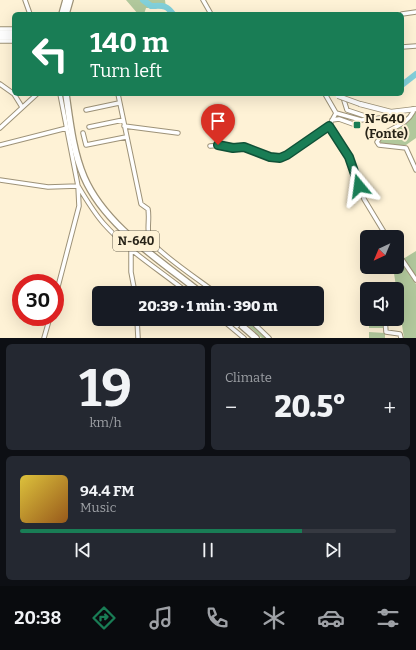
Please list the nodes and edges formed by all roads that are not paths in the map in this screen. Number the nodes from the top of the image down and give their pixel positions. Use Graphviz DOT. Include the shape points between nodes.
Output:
graph roads {
  1 [pos="25,0"];
  2 [pos="66,0"];
  3 [pos="70,0"];
  4 [pos="203,0"];
  5 [pos="29,12"];
  6 [pos="63,12"];
  7 [pos="67,12"];
  8 [pos="210,12"];
  9 [pos="416,12"];
  10 [pos="404,14"];
  11 [pos="0,29"];
  12 [pos="12,29"];
  13 [pos="0,33"];
  14 [pos="12,33"];
  15 [pos="0,37"];
  16 [pos="12,37"];
  17 [pos="0,41"];
  18 [pos="12,41"];
  19 [pos="416,46"];
  20 [pos="404,47"];
  21 [pos="0,84"];
  22 [pos="12,93"];
  23 [pos="15,96"];
  24 [pos="35,96"];
  25 [pos="60,96"];
  26 [pos="66,96"];
  27 [pos="118,96"];
  28 [pos="326,96"];
  29 [pos="339,96"];
  30 [pos="340,96"];
  31 [pos="119,103"];
  32 [pos="22,107"];
  33 [pos="414,109"];
  34 [pos="86,110"];
  35 [pos="386,111"];
  36 [pos="401,112"];
  37 [pos="335,114"];
  38 [pos="381,117"];
  39 [pos="370,119"];
  40 [pos="123,120"];
  41 [pos="332,120"];
  42 [pos="340,120"];
  43 [pos="360,120"];
  44 [pos="124,126"];
  45 [pos="329,126"];
  46 [pos="89,127"];
  47 [pos="0,128"];
  48 [pos="67,128"];
  49 [pos="83,133"];
  50 [pos="178,133"];
  51 [pos="126,137"];
  52 [pos="0,145"];
  53 [pos="210,146"];
  54 [pos="416,170"];
  55 [pos="0,180"];
  56 [pos="78,186"];
  57 [pos="383,230"];
  58 [pos="131,248"];
  59 [pos="404,262"];
  60 [pos="61,274"];
  61 [pos="416,280"];
  62 [pos="134,286"];
  63 [pos="179,286"];
  64 [pos="192,286"];
  65 [pos="207,286"];
  66 [pos="47,326"];
  67 [pos="137,326"];
  68 [pos="229,326"];
  69 [pos="237,326"];
  70 [pos="242,326"];
  71 [pos="257,326"];
  72 [pos="386,326"];
  73 [pos="234,330"];
  74 [pos="44,338"];
  75 [pos="138,338"];
  76 [pos="244,338"];
  77 [pos="256,338"];
  78 [pos="272,338"];
  79 [pos="401,338"];
  1 -- 5 [label="street"];
  2 -- 6 [label="highway"];
  3 -- 7 [label="highway"];
  4 -- 8 [label="street"];
  9 -- 10 [label="street"];
  11 -- 12 [label="street"];
  13 -- 14 [label="highway"];
  15 -- 16 [label="highway"];
  17 -- 18 [label="street"];
  19 -- 20 [label="street"];
  21 -- 22 [label="street"];
  23 -- 32 [label="street"];
  24 -- 32 [label="street"];
  25 -- 48 [label="street"];
  26 -- 64 [label="highway, N-640" via="78,160 94,197 132,238"];
  27 -- 31 [label="street"];
  28 -- 37 [label="street"];
  29 -- 39 [label="street" via="347,110"];
  30 -- 35 [label="main road, bridge"];
  31 -- 34 [label="street"];
  31 -- 40 [label="street"];
  32 -- 47 [label="street"];
  33 -- 36 [label="main road"];
  33 -- 54 [label="street" via="409,119 388,130 376,142 379,145 406,148"];
  35 -- 36 [label="main road"];
  35 -- 38 [label="street"];
  36 -- 38 [label="street"];
  37 -- 41 [label="street"];
  37 -- 42 [label="street"];
  37 -- 43 [label="street"];
  38 -- 39 [label="street"];
  39 -- 43 [label="street"];
  40 -- 44 [label="street"];
  40 -- 46 [label="street"];
  41 -- 42 [label="street"];
  41 -- 45 [label="street"];
  42 -- 43 [label="street" via="352,124"];
  44 -- 50 [label="street"];
  44 -- 51 [label="street"];
  45 -- 53 [label="street" via="280,158 244,147"];
  45 -- 57 [label="street" via="349,157 364,199"];
  48 -- 52 [label="street"];
  48 -- 56 [label="street"];
  49 -- 51 [label="street" via="86,145"];
  51 -- 65 [label="street" via="141,204 148,209 150,240"];
  55 -- 56 [label="street" via="48,187"];
  56 -- 58 [label="street" via="103,223"];
  56 -- 60 [label="street" via="79,206"];
  58 -- 62 [label="street"];
  58 -- 63 [label="street"];
  59 -- 61 [label="street"];
  66 -- 74 [label="street"];
  67 -- 75 [label="street"];
  68 -- 73 [label="street"];
  69 -- 73 [label="street, bridge"];
  70 -- 77 [label="highway"];
  71 -- 78 [label="street"];
  72 -- 79 [label="street" via="386,332 400,334"];
  73 -- 76 [label="street"];
}
